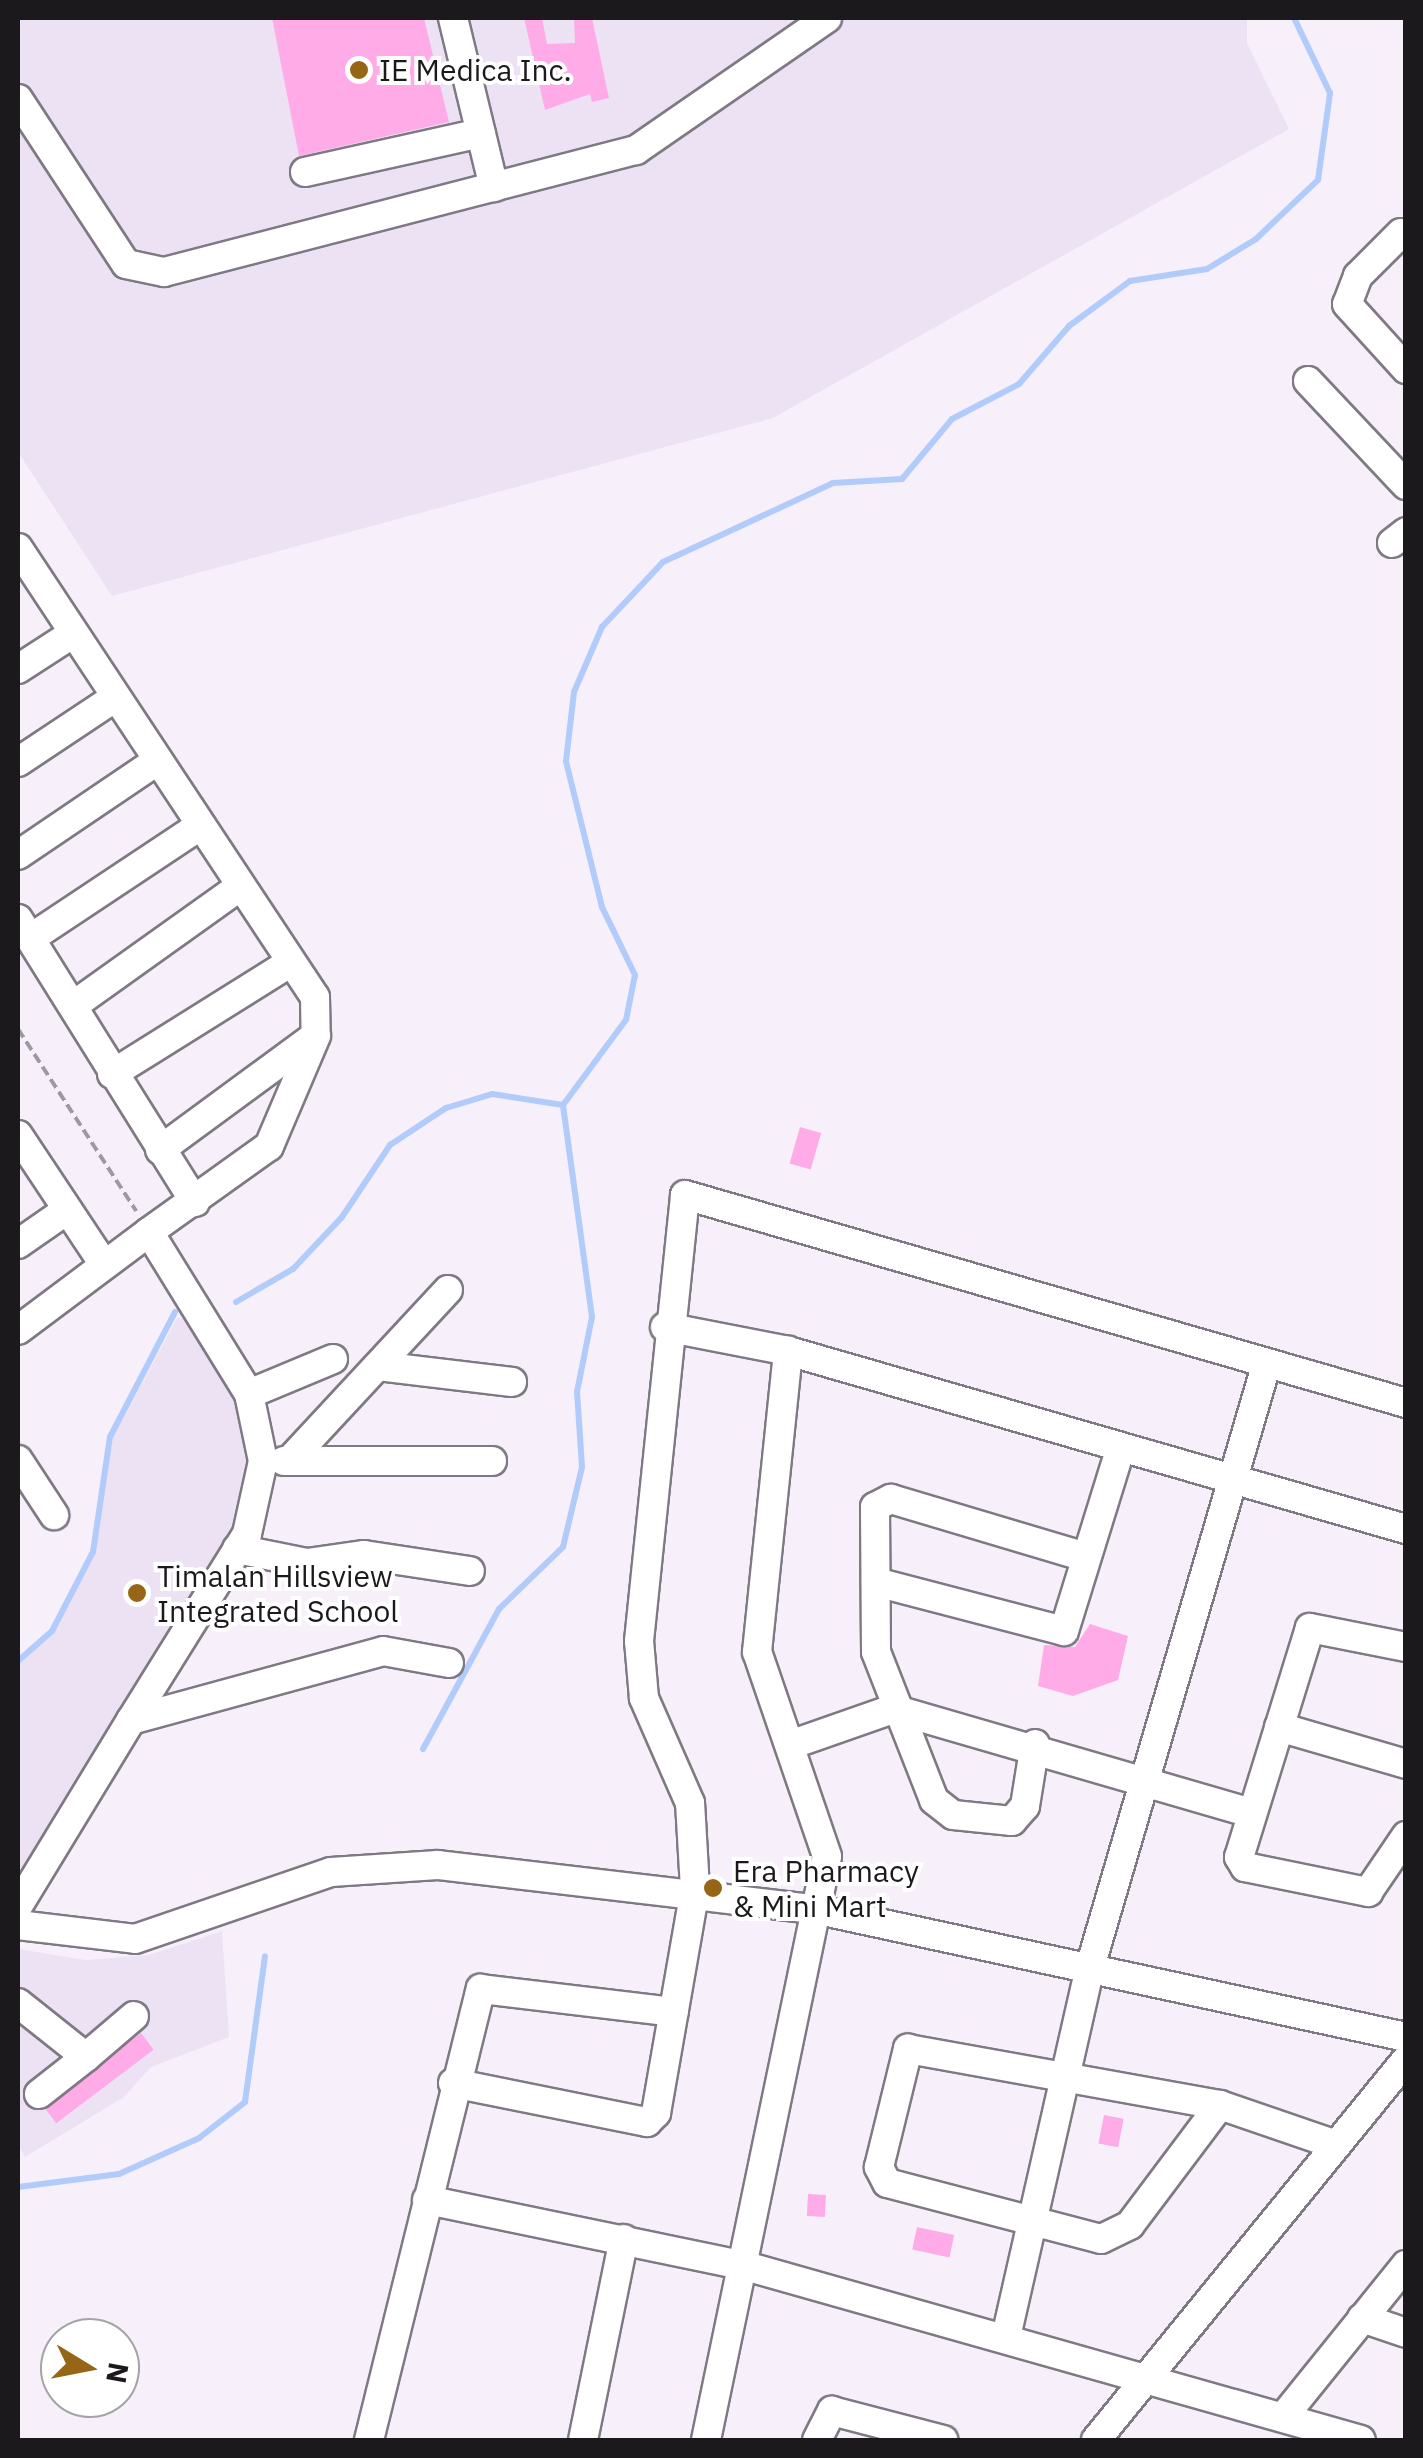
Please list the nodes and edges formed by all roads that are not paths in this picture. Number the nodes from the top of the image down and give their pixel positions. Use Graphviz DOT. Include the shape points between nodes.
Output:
graph roads {
  1 [pos="452,18"];
  2 [pos="828,18"];
  3 [pos="18,99"];
  4 [pos="481,133"];
  5 [pos="305,172"];
  6 [pos="494,187"];
  7 [pos="1401,233"];
  8 [pos="1406,369"];
  9 [pos="1308,380"];
  10 [pos="1406,486"];
  11 [pos="18,548"];
  12 [pos="72,634"];
  13 [pos="18,669"];
  14 [pos="114,699"];
  15 [pos="18,762"];
  16 [pos="157,762"];
  17 [pos="198,827"];
  18 [pos="18,855"];
  19 [pos="241,886"];
  20 [pos="24,929"];
  21 [pos="291,962"];
  22 [pos="74,1005"];
  23 [pos="316,1036"];
  24 [pos="112,1074"];
  25 [pos="21,1149"];
  26 [pos="160,1150"];
  27 [pos="195,1202"];
  28 [pos="67,1210"];
  29 [pos="149,1232"];
  30 [pos="18,1244"];
  31 [pos="103,1263"];
  32 [pos="448,1290"];
  33 [pos="664,1327"];
  34 [pos="18,1330"];
  35 [pos="788,1350"];
  36 [pos="333,1358"];
  37 [pos="378,1366"];
  38 [pos="1266,1366"];
  39 [pos="512,1382"];
  40 [pos="250,1394"];
  41 [pos="1406,1403"];
  42 [pos="1120,1450"];
  43 [pos="18,1460"];
  44 [pos="276,1461"];
  45 [pos="492,1461"];
  46 [pos="1229,1480"];
  47 [pos="54,1515"];
  48 [pos="1406,1529"];
  49 [pos="238,1549"];
  50 [pos="1086,1557"];
  51 [pos="470,1571"];
  52 [pos="876,1582"];
  53 [pos="1406,1648"];
  54 [pos="449,1663"];
  55 [pos="893,1709"];
  56 [pos="131,1720"];
  57 [pos="1278,1727"];
  58 [pos="1035,1744"];
  59 [pos="790,1745"];
  60 [pos="1406,1764"];
  61 [pos="1148,1778"];
  62 [pos="1250,1813"];
  63 [pos="1406,1836"];
  64 [pos="695,1889"];
  65 [pos="18,1906"];
  66 [pos="814,1909"];
  67 [pos="18,1925"];
  68 [pos="1090,1964"];
  69 [pos="18,2002"];
  70 [pos="674,2012"];
  71 [pos="134,2016"];
  72 [pos="1406,2036"];
  73 [pos="86,2058"];
  74 [pos="1406,2060"];
  75 [pos="1062,2079"];
  76 [pos="452,2083"];
  77 [pos="39,2094"];
  78 [pos="1220,2105"];
  79 [pos="1336,2145"];
  80 [pos="427,2200"];
  81 [pos="1028,2224"];
  82 [pos="624,2240"];
  83 [pos="742,2265"];
  84 [pos="1406,2265"];
  85 [pos="1362,2318"];
  86 [pos="1406,2333"];
  87 [pos="1006,2337"];
  88 [pos="1142,2382"];
  89 [pos="1284,2416"];
  90 [pos="369,2440"];
  91 [pos="583,2440"];
  92 [pos="706,2440"];
  93 [pos="817,2440"];
  94 [pos="943,2440"];
  95 [pos="1096,2440"];
  96 [pos="1361,2440"];
  1 -- 4 [label="street"];
  2 -- 6 [label="street" via="636,150"];
  3 -- 6 [label="street" via="126,264 164,272"];
  4 -- 5 [label="street"];
  4 -- 6 [label="street"];
  7 -- 8 [label="street" via="1358,276 1347,304"];
  9 -- 10 [label="street"];
  11 -- 12 [label="street"];
  12 -- 13 [label="street"];
  12 -- 14 [label="street"];
  14 -- 15 [label="street"];
  14 -- 16 [label="street"];
  16 -- 17 [label="street"];
  16 -- 18 [label="street"];
  17 -- 19 [label="street"];
  17 -- 20 [label="street"];
  19 -- 21 [label="street"];
  19 -- 22 [label="street"];
  20 -- 22 [label="street"];
  21 -- 23 [label="street" via="315,997"];
  21 -- 24 [label="street"];
  22 -- 24 [label="street"];
  23 -- 26 [label="street"];
  23 -- 27 [label="street" via="269,1146"];
  24 -- 26 [label="street"];
  25 -- 28 [label="street"];
  26 -- 27 [label="street"];
  27 -- 29 [label="street"];
  28 -- 30 [label="street"];
  28 -- 31 [label="street"];
  29 -- 31 [label="street"];
  29 -- 40 [label="street"];
  31 -- 34 [label="street"];
  32 -- 37 [label="street"];
  33 -- 35 [label="street"];
  33 -- 38 [label="street" via="685,1194"];
  33 -- 64 [label="street" via="639,1640 644,1698 690,1803"];
  35 -- 42 [label="street"];
  35 -- 59 [label="street" via="756,1612 762,1678"];
  36 -- 40 [label="street"];
  37 -- 39 [label="street"];
  37 -- 44 [label="street"];
  38 -- 41 [label="street"];
  38 -- 46 [label="street"];
  40 -- 44 [label="street"];
  42 -- 46 [label="street"];
  42 -- 50 [label="street"];
  43 -- 47 [label="street"];
  44 -- 45 [label="street"];
  44 -- 49 [label="street"];
  46 -- 48 [label="street"];
  46 -- 61 [label="street"];
  49 -- 51 [label="street" via="307,1563 364,1555"];
  49 -- 56 [label="street"];
  50 -- 52 [label="street" via="1068,1626 1057,1632"];
  50 -- 52 [label="street" via="891,1500 875,1508"];
  52 -- 55 [label="street" via="873,1631"];
  53 -- 57 [label="street" via="1310,1628"];
  54 -- 56 [label="street" via="383,1650"];
  55 -- 58 [label="street"];
  55 -- 58 [label="street" via="934,1800 953,1815 1020,1815"];
  55 -- 59 [label="street"];
  56 -- 65 [label="street"];
  57 -- 60 [label="street"];
  57 -- 62 [label="street"];
  58 -- 61 [label="street"];
  59 -- 66 [label="street" via="826,1840"];
  61 -- 62 [label="street"];
  61 -- 68 [label="street"];
  62 -- 63 [label="street" via="1246,1867 1368,1892"];
  64 -- 66 [label="street"];
  64 -- 67 [label="street" via="383,1866 276,1888 171,1934 82,1938"];
  64 -- 70 [label="street"];
  66 -- 68 [label="street"];
  66 -- 83 [label="street"];
  68 -- 72 [label="street"];
  68 -- 75 [label="street"];
  69 -- 73 [label="street"];
  70 -- 76 [label="street" via="486,1986"];
  70 -- 76 [label="street" via="656,2113 646,2122"];
  71 -- 73 [label="street"];
  73 -- 77 [label="street"];
  74 -- 79 [label="street"];
  75 -- 78 [label="street"];
  75 -- 81 [label="street"];
  75 -- 81 [label="street" via="916,2049 902,2054 882,2176"];
  76 -- 80 [label="street"];
  78 -- 79 [label="street"];
  78 -- 81 [label="street" via="1118,2234"];
  79 -- 88 [label="street"];
  80 -- 82 [label="street"];
  80 -- 90 [label="street"];
  81 -- 87 [label="street"];
  82 -- 83 [label="street"];
  82 -- 91 [label="street"];
  83 -- 87 [label="street"];
  83 -- 92 [label="street"];
  84 -- 85 [label="street"];
  85 -- 86 [label="street"];
  85 -- 89 [label="street"];
  87 -- 88 [label="street"];
  88 -- 89 [label="street"];
  88 -- 95 [label="street"];
  89 -- 96 [label="street"];
  93 -- 94 [label="street" via="832,2411"];
}
